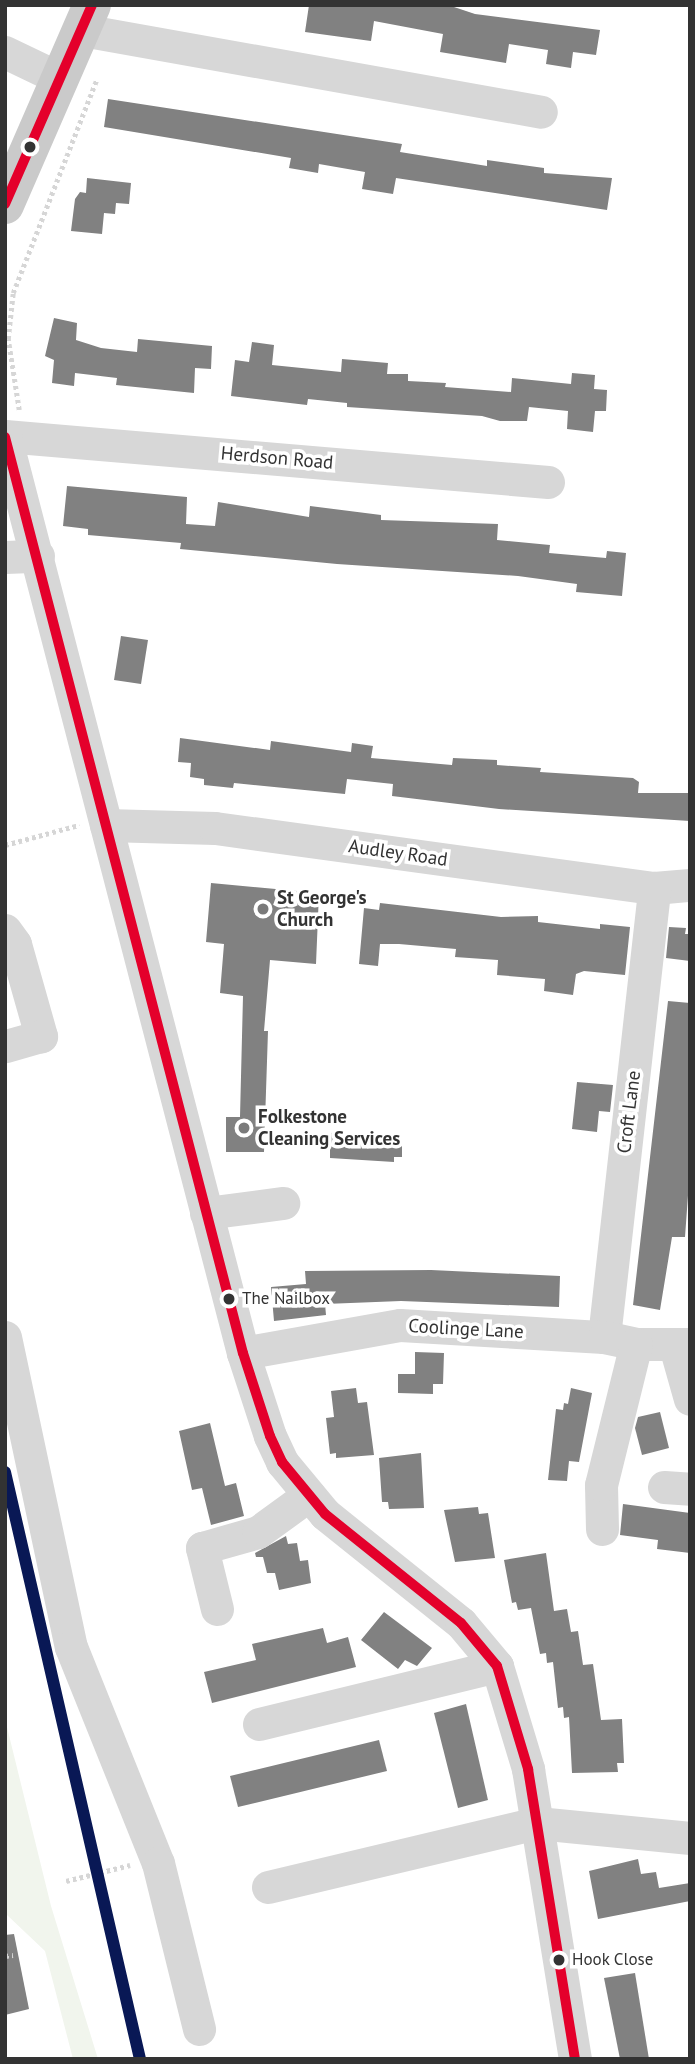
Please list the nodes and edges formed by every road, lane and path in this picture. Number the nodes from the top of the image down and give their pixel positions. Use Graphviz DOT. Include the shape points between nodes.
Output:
graph roads {
  1 [pos="95,25"];
  2 [pos="5,52"];
  3 [pos="61,79"];
  4 [pos="541,112"];
  5 [pos="5,205"];
  6 [pos="16,437"];
  7 [pos="548,482"];
  8 [pos="10,485"];
  9 [pos="21,557"];
  10 [pos="95,825"];
  11 [pos="5,845"];
  12 [pos="690,885"];
  13 [pos="654,888"];
  14 [pos="9,942"];
  15 [pos="16,986"];
  16 [pos="5,1046"];
  17 [pos="283,1203"];
  18 [pos="206,1213"];
  19 [pos="5,1337"];
  20 [pos="604,1337"];
  21 [pos="636,1344"];
  22 [pos="682,1345"];
  23 [pos="243,1353"];
  24 [pos="690,1399"];
  25 [pos="309,1495"];
  26 [pos="602,1529"];
  27 [pos="217,1609"];
  28 [pos="497,1666"];
  29 [pos="259,1724"];
  30 [pos="537,1824"];
  31 [pos="690,1838"];
  32 [pos="156,1858"];
  33 [pos="66,1881"];
  34 [pos="268,1887"];
  35 [pos="13,1955"];
  36 [pos="5,1956"];
  37 [pos="200,2029"];
  38 [pos="575,2059"];
  1 -- 3 [label="main road"];
  1 -- 4 [label="street"];
  1 -- 6 [label="path" via="13,293 8,339 18,406"];
  2 -- 3 [label="street"];
  3 -- 5 [label="main road"];
  6 -- 7 [label="street, Herdson Road"];
  6 -- 8 [label="street"];
  8 -- 9 [label="street"];
  9 -- 10 [label="street"];
  10 -- 11 [label="path"];
  10 -- 13 [label="street, Audley Road" via="215,828"];
  10 -- 18 [label="street"];
  12 -- 13 [label="street, Audley Road"];
  13 -- 20 [label="street, Croft Lane"];
  14 -- 15 [label="street"];
  15 -- 16 [label="street" via="41,1037"];
  17 -- 18 [label="street"];
  18 -- 23 [label="street"];
  19 -- 32 [label="street" via="71,1647"];
  20 -- 21 [label="street, Coolinge Lane"];
  20 -- 23 [label="street, Coolinge Lane" via="400,1325"];
  21 -- 22 [label="street, Coolinge Lane"];
  21 -- 26 [label="street" via="601,1485"];
  22 -- 24 [label="street"];
  23 -- 25 [label="street" via="282,1462"];
  25 -- 27 [label="street" via="266,1528 202,1548"];
  25 -- 28 [label="street" via="350,1537 461,1623"];
  28 -- 29 [label="street"];
  28 -- 30 [label="street" via="517,1721"];
  30 -- 31 [label="street"];
  30 -- 34 [label="street"];
  30 -- 38 [label="street"];
  32 -- 33 [label="path"];
  32 -- 37 [label="street"];
  35 -- 36 [label="path"];
}
